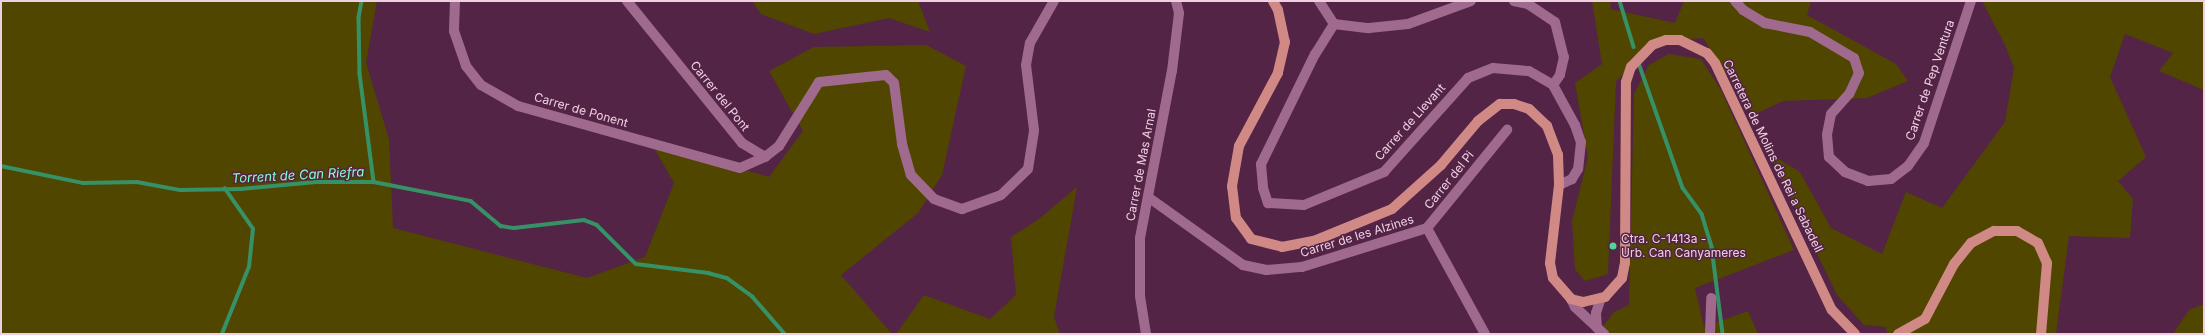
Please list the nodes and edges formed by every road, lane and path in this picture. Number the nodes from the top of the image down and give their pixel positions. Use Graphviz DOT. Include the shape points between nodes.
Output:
graph roads {
  1 [pos="455,1"];
  2 [pos="627,1"];
  3 [pos="1054,1"];
  4 [pos="1176,1"];
  5 [pos="1273,1"];
  6 [pos="1319,1"];
  7 [pos="1471,1"];
  8 [pos="1514,1"];
  9 [pos="1735,1"];
  10 [pos="1971,1"];
  11 [pos="1334,24"];
  12 [pos="1553,85"];
  13 [pos="1507,130"];
  14 [pos="765,158"];
  15 [pos="1559,185"];
  16 [pos="1148,197"];
  17 [pos="1427,228"];
  18 [pos="1601,298"];
  19 [pos="1711,298"];
  20 [pos="1571,299"];
  21 [pos="1601,331"];
  22 [pos="1146,334"];
  23 [pos="1485,334"];
  24 [pos="1710,334"];
  25 [pos="1855,334"];
  26 [pos="1898,334"];
  27 [pos="2041,334"];
  1 -- 14 [label="street, Carrer de Ponent" via="454,30 466,66 481,85 518,106 740,168"];
  2 -- 14 [label="street, Carrer del Pont" via="742,143"];
  3 -- 14 [label="street" via="1030,43 1026,65 1034,130 1028,169 1001,195 962,209 934,199 911,175 902,144 894,83 886,74 819,82 779,146"];
  4 -- 16 [label="street, Carrer de Mas Arnal" via="1179,13 1172,71"];
  5 -- 15 [label="main road" via="1278,10 1285,42 1278,73 1239,146 1232,186 1236,218 1251,239 1282,247 1314,241 1392,209 1440,165 1478,121 1500,104 1529,108 1547,126 1558,155"];
  6 -- 11 [label="street"];
  7 -- 11 [label="street" via="1408,24 1369,28"];
  8 -- 12 [label="street" via="1528,4 1556,22 1564,57 1560,76"];
  9 -- 10 [label="street, Carrer de Pep Ventura" via="1743,10 1765,23 1810,32 1854,58 1859,73 1849,94 1831,114 1827,135 1829,157 1845,172 1868,181 1891,179 1908,166 1924,143"];
  11 -- 12 [label="street, Carrer de Llevant" via="1315,54 1261,164 1263,188 1268,203 1304,205 1384,172 1468,78 1493,68 1529,71"];
  12 -- 15 [label="street" via="1575,125 1580,142 1578,169 1572,179"];
  13 -- 17 [label="street, Carrer del Pi"];
  15 -- 20 [label="main road" via="1550,263 1553,278"];
  16 -- 17 [label="street, Carrer de les Alzines" via="1243,265 1266,270 1302,267"];
  16 -- 22 [label="street, Carrer de Mas Arnal" via="1140,238 1140,296"];
  17 -- 23 [label="street, Carrer del Pi"];
  18 -- 20 [label="main road, Carretera de Molins de Rei a Sabadell" via="1583,302"];
  18 -- 21 [label="street" via="1596,313"];
  18 -- 25 [label="main road, Carretera de Molins de Rei a Sabadell" via="1614,290 1622,278 1626,263 1626,82 1631,67 1652,45 1666,40 1680,40 1707,53 1715,63 1832,310"];
  19 -- 24 [label="street"];
  20 -- 21 [label="street" via="1575,307"];
  26 -- 27 [label="main road" via="1925,319 1954,264 1972,243 1994,231 2017,230 2038,243 2046,263"];
}
